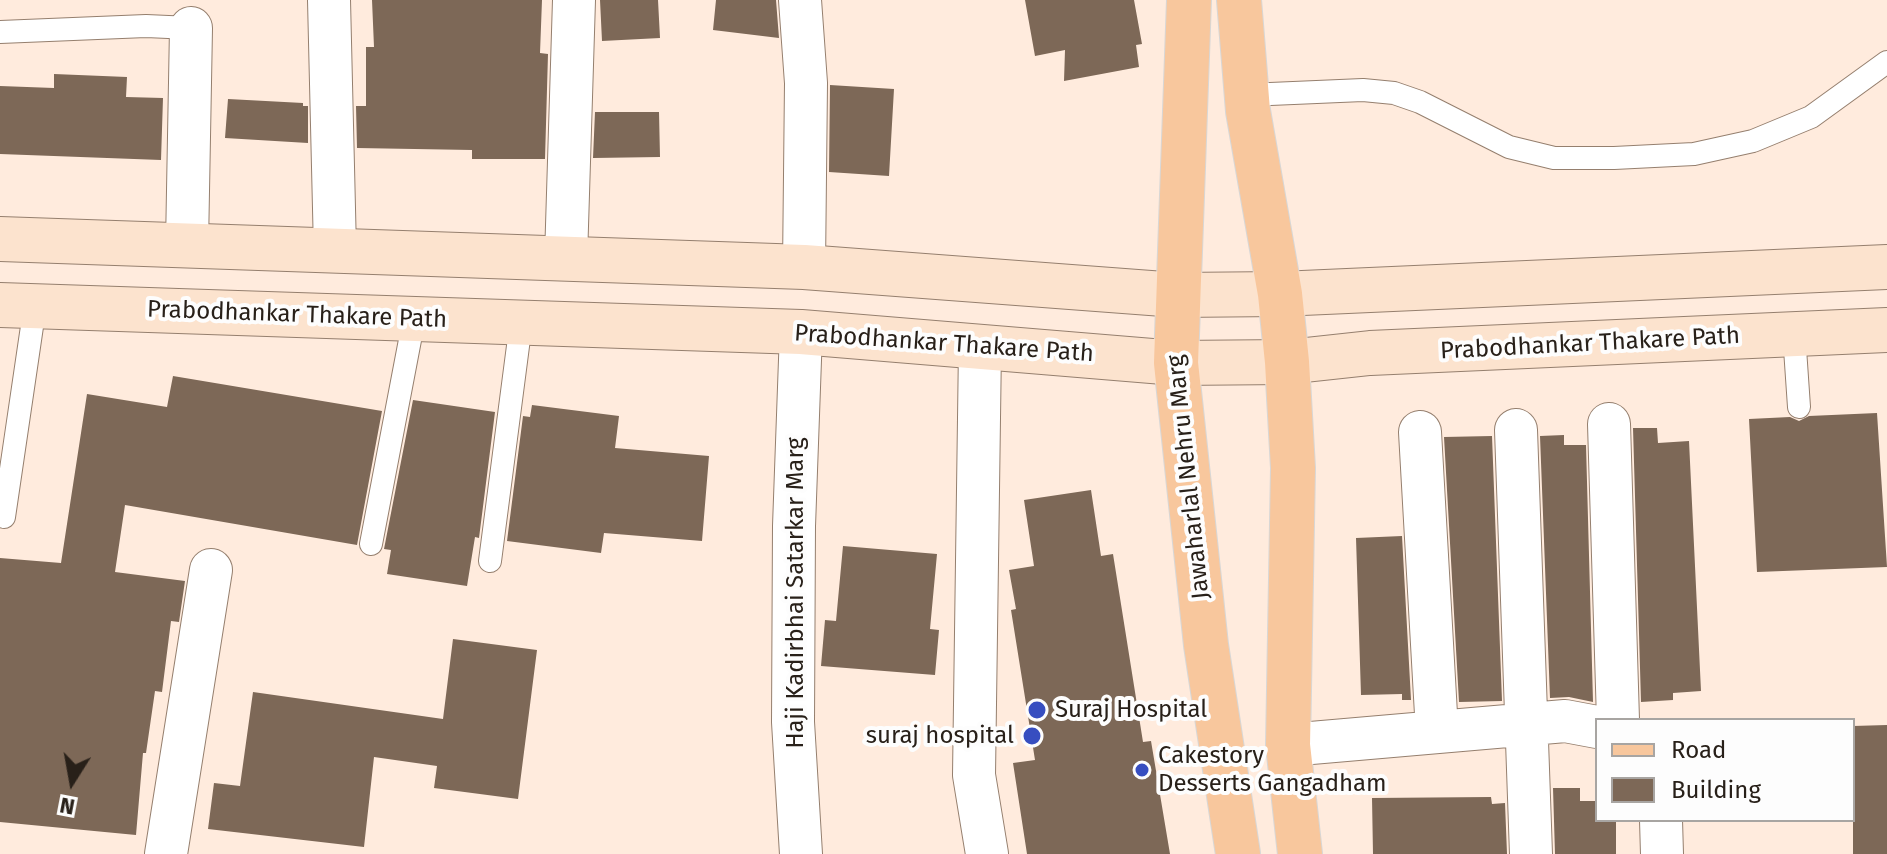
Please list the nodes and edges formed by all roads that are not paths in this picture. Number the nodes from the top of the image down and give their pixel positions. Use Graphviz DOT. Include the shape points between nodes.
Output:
graph roads {
  1 [pos="329,0"];
  2 [pos="574,0"];
  3 [pos="800,0"];
  4 [pos="1189,0"];
  5 [pos="1239,0"];
  6 [pos="191,28"];
  7 [pos="0,32"];
  8 [pos="1887,62"];
  9 [pos="1248,103"];
  10 [pos="0,239"];
  11 [pos="187,245"];
  12 [pos="335,250"];
  13 [pos="566,258"];
  14 [pos="804,267"];
  15 [pos="1887,267"];
  16 [pos="1280,294"];
  17 [pos="1177,295"];
  18 [pos="18,306"];
  19 [pos="414,319"];
  20 [pos="521,323"];
  21 [pos="1887,330"];
  22 [pos="801,332"];
  23 [pos="1794,334"];
  24 [pos="980,347"];
  25 [pos="1287,362"];
  26 [pos="1176,363"];
  27 [pos="1799,407"];
  28 [pos="1609,424"];
  29 [pos="1516,430"];
  30 [pos="1420,432"];
  31 [pos="4,517"];
  32 [pos="371,544"];
  33 [pos="490,561"];
  34 [pos="211,570"];
  35 [pos="1618,718"];
  36 [pos="1524,724"];
  37 [pos="1595,727"];
  38 [pos="1437,732"];
  39 [pos="1288,745"];
  40 [pos="1661,822"];
  41 [pos="166,854"];
  42 [pos="801,854"];
  43 [pos="987,854"];
  44 [pos="1238,854"];
  45 [pos="1300,854"];
  46 [pos="1531,854"];
  47 [pos="1662,854"];
  1 -- 12 [label="street"];
  2 -- 13 [label="street"];
  3 -- 14 [label="street" via="806,83"];
  4 -- 17 [label="main road, Jawaharlal Nehru Marg"];
  5 -- 9 [label="main road"];
  6 -- 7 [label="lane"];
  6 -- 11 [label="street"];
  8 -- 9 [label="lane" via="1811,117 1753,141 1694,154 1554,158 1509,147 1394,93 1363,90"];
  9 -- 16 [label="main road"];
  10 -- 11 [label="main road"];
  11 -- 12 [label="main road"];
  12 -- 13 [label="main road"];
  13 -- 14 [label="main road"];
  14 -- 17 [label="main road"];
  15 -- 16 [label="main road"];
  16 -- 17 [label="main road"];
  16 -- 25 [label="main road"];
  17 -- 26 [label="main road, Jawaharlal Nehru Marg"];
  18 -- 19 [label="main road, Prabodhankar Thakare Path"];
  18 -- 31 [label="lane"];
  19 -- 20 [label="main road, Prabodhankar Thakare Path"];
  19 -- 32 [label="lane"];
  20 -- 22 [label="main road, Prabodhankar Thakare Path"];
  20 -- 33 [label="lane"];
  21 -- 23 [label="main road, Prabodhankar Thakare Path"];
  22 -- 24 [label="main road, Prabodhankar Thakare Path"];
  22 -- 42 [label="street, Haji Kadirbhai Satarkar Marg" via="793,722"];
  23 -- 25 [label="main road, Prabodhankar Thakare Path" via="1370,353"];
  23 -- 27 [label="lane"];
  24 -- 26 [label="main road, Prabodhankar Thakare Path"];
  24 -- 43 [label="street" via="974,775"];
  25 -- 26 [label="main road, Prabodhankar Thakare Path"];
  25 -- 39 [label="main road" via="1293,468"];
  26 -- 44 [label="main road, Jawaharlal Nehru Marg" via="1206,645"];
  28 -- 35 [label="street"];
  29 -- 36 [label="street"];
  30 -- 38 [label="street"];
  34 -- 41 [label="street"];
  36 -- 37 [label="street" via="1565,721"];
  36 -- 38 [label="street"];
  36 -- 46 [label="street"];
  38 -- 39 [label="street"];
  39 -- 45 [label="main road"];
  40 -- 47 [label="street"];
}
